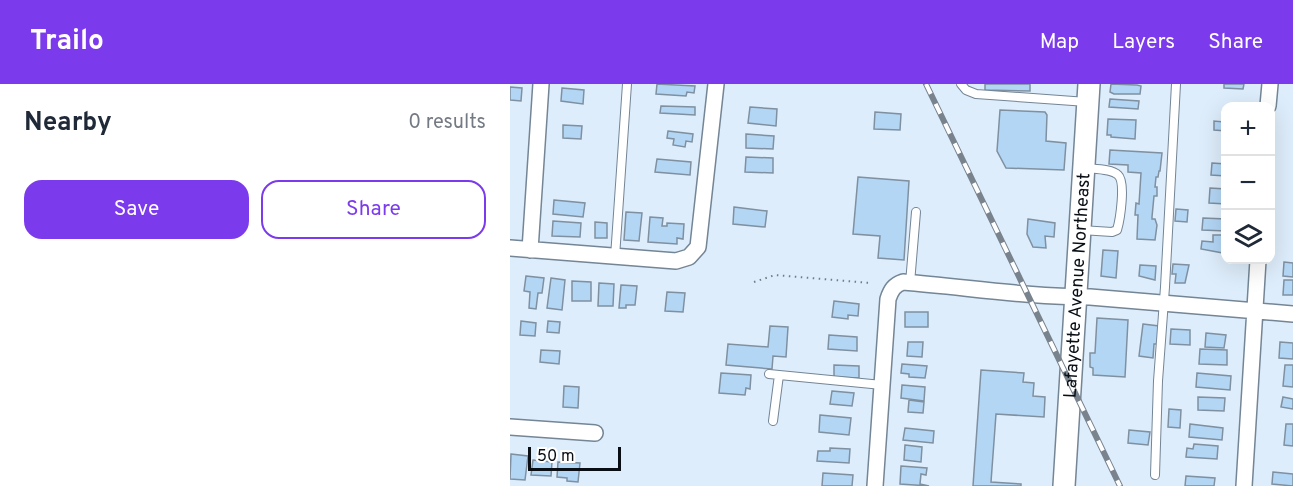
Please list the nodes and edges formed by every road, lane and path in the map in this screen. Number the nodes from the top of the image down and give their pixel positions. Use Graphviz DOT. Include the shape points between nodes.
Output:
graph roads {
  1 [pos="541,84"];
  2 [pos="627,84"];
  3 [pos="716,84"];
  4 [pos="961,84"];
  5 [pos="1176,84"];
  6 [pos="1270,84"];
  7 [pos="1089,93"];
  8 [pos="1268,102"];
  9 [pos="1084,168"];
  10 [pos="916,212"];
  11 [pos="1080,230"];
  12 [pos="510,248"];
  13 [pos="530,250"];
  14 [pos="615,256"];
  15 [pos="1258,264"];
  16 [pos="754,282"];
  17 [pos="910,283"];
  18 [pos="870,284"];
  19 [pos="1076,297"];
  20 [pos="1164,304"];
  21 [pos="1255,311"];
  22 [pos="1293,314"];
  23 [pos="770,374"];
  24 [pos="779,375"];
  25 [pos="882,385"];
  26 [pos="773,421"];
  27 [pos="510,427"];
  28 [pos="595,433"];
  29 [pos="1155,475"];
  30 [pos="875,486"];
  31 [pos="1064,486"];
  32 [pos="1244,486"];
  1 -- 13 [label="street"];
  2 -- 14 [label="lane"];
  3 -- 14 [label="street" via="698,247 676,261"];
  4 -- 7 [label="lane" via="976,94"];
  5 -- 20 [label="lane"];
  6 -- 8 [label="street"];
  7 -- 9 [label="street, Lafayette Avenue Northeast"];
  9 -- 11 [label="street, Lafayette Avenue Northeast"];
  9 -- 11 [label="lane" via="1116,173 1123,183 1117,230"];
  10 -- 17 [label="lane"];
  11 -- 19 [label="street, Lafayette Avenue Northeast"];
  12 -- 13 [label="street"];
  13 -- 14 [label="street"];
  15 -- 21 [label="street"];
  16 -- 18 [label="path" via="775,275"];
  17 -- 19 [label="street"];
  17 -- 25 [label="street" via="897,284 888,299"];
  19 -- 20 [label="street"];
  19 -- 31 [label="street, Lafayette Avenue Northeast"];
  20 -- 21 [label="street"];
  20 -- 29 [label="lane"];
  21 -- 22 [label="street"];
  21 -- 32 [label="street"];
  23 -- 24 [label="lane"];
  24 -- 25 [label="lane"];
  24 -- 26 [label="lane"];
  25 -- 30 [label="street"];
  27 -- 28 [label="street"];
}
